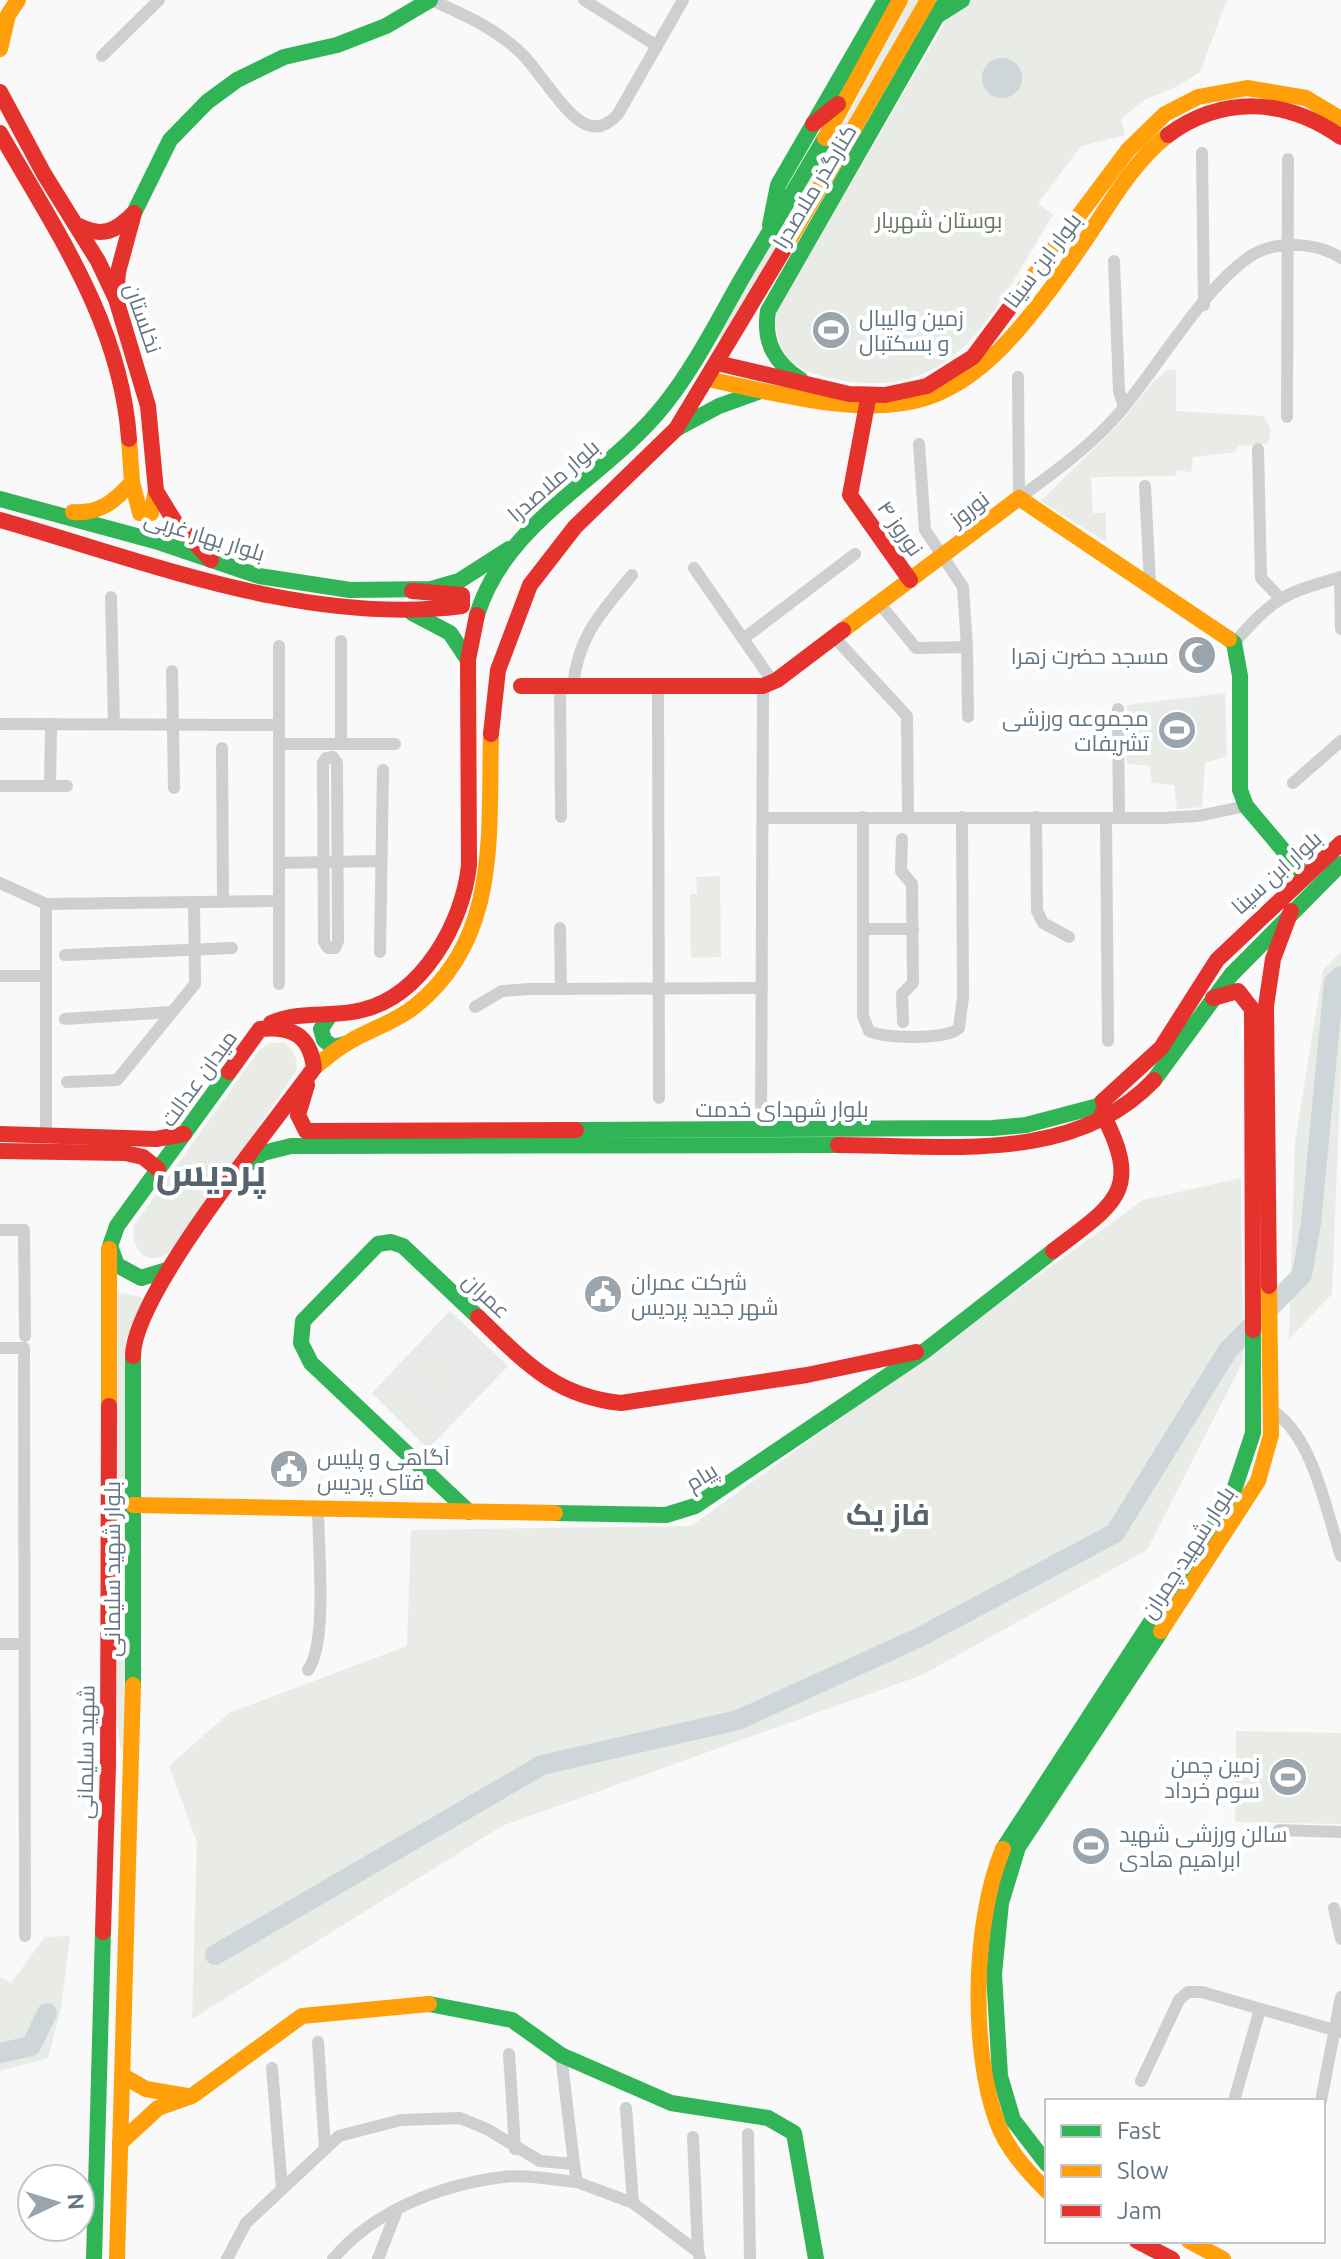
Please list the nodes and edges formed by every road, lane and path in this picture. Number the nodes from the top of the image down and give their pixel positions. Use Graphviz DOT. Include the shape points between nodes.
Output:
graph roads {
  1 [pos="18,0"];
  2 [pos="159,0"];
  3 [pos="431,0"];
  4 [pos="584,0"];
  5 [pos="683,0"];
  6 [pos="871,0"];
  7 [pos="885,0"];
  8 [pos="900,0"];
  9 [pos="928,0"];
  10 [pos="962,0"];
  11 [pos="943,7"];
  12 [pos="4,16"];
  13 [pos="871,26"];
  14 [pos="657,46"];
  15 [pos="0,49"];
  16 [pos="102,56"];
  17 [pos="0,92"];
  18 [pos="849,94"];
  19 [pos="1341,119"];
  20 [pos="813,124"];
  21 [pos="863,132"];
  22 [pos="0,133"];
  23 [pos="1341,137"];
  24 [pos="1202,153"];
  25 [pos="1288,159"];
  26 [pos="134,213"];
  27 [pos="77,225"];
  28 [pos="806,228"];
  29 [pos="769,233"];
  30 [pos="1289,246"];
  31 [pos="1341,258"];
  32 [pos="1114,261"];
  33 [pos="116,299"];
  34 [pos="1204,305"];
  35 [pos="696,358"];
  36 [pos="717,363"];
  37 [pos="735,366"];
  38 [pos="685,373"];
  39 [pos="1018,377"];
  40 [pos="708,379"];
  41 [pos="733,384"];
  42 [pos="813,387"];
  43 [pos="758,390"];
  44 [pos="867,402"];
  45 [pos="1124,406"];
  46 [pos="1287,417"];
  47 [pos="676,429"];
  48 [pos="919,444"];
  49 [pos="1258,449"];
  50 [pos="132,482"];
  51 [pos="1145,486"];
  52 [pos="156,491"];
  53 [pos="1019,498"];
  54 [pos="0,499"];
  55 [pos="24,504"];
  56 [pos="0,520"];
  57 [pos="509,549"];
  58 [pos="855,554"];
  59 [pos="942,556"];
  60 [pos="215,564"];
  61 [pos="694,568"];
  62 [pos="632,575"];
  63 [pos="1340,577"];
  64 [pos="910,580"];
  65 [pos="1150,584"];
  66 [pos="111,597"];
  67 [pos="404,597"];
  68 [pos="1279,597"];
  69 [pos="879,603"];
  70 [pos="1341,629"];
  71 [pos="834,637"];
  72 [pos="743,639"];
  73 [pos="341,641"];
  74 [pos="1234,643"];
  75 [pos="279,646"];
  76 [pos="967,647"];
  77 [pos="468,660"];
  78 [pos="172,671"];
  79 [pos="768,684"];
  80 [pos="521,686"];
  81 [pos="567,686"];
  82 [pos="658,687"];
  83 [pos="1118,709"];
  84 [pos="968,717"];
  85 [pos="0,724"];
  86 [pos="51,724"];
  87 [pos="114,724"];
  88 [pos="173,724"];
  89 [pos="279,725"];
  90 [pos="1341,741"];
  91 [pos="279,744"];
  92 [pos="341,744"];
  93 [pos="395,744"];
  94 [pos="222,748"];
  95 [pos="383,770"];
  96 [pos="1293,783"];
  97 [pos="0,786"];
  98 [pos="50,786"];
  99 [pos="67,786"];
  100 [pos="174,788"];
  101 [pos="1246,806"];
  102 [pos="561,817"];
  103 [pos="863,817"];
  104 [pos="908,817"];
  105 [pos="962,817"];
  106 [pos="1036,817"];
  107 [pos="763,818"];
  108 [pos="1113,818"];
  109 [pos="902,839"];
  110 [pos="1341,843"];
  111 [pos="381,861"];
  112 [pos="323,862"];
  113 [pos="338,862"];
  114 [pos="279,863"];
  115 [pos="1341,864"];
  116 [pos="1305,876"];
  117 [pos="0,883"];
  118 [pos="279,901"];
  119 [pos="194,902"];
  120 [pos="223,902"];
  121 [pos="46,904"];
  122 [pos="1291,911"];
  123 [pos="560,928"];
  124 [pos="863,929"];
  125 [pos="913,929"];
  126 [pos="1241,934"];
  127 [pos="1069,937"];
  128 [pos="232,948"];
  129 [pos="1257,949"];
  130 [pos="194,950"];
  131 [pos="380,952"];
  132 [pos="65,955"];
  133 [pos="1227,975"];
  134 [pos="0,976"];
  135 [pos="46,976"];
  136 [pos="279,984"];
  137 [pos="1268,984"];
  138 [pos="659,988"];
  139 [pos="762,988"];
  140 [pos="561,989"];
  141 [pos="1212,990"];
  142 [pos="475,1007"];
  143 [pos="172,1012"];
  144 [pos="330,1015"];
  145 [pos="65,1019"];
  146 [pos="903,1022"];
  147 [pos="260,1029"];
  148 [pos="1108,1041"];
  149 [pos="345,1044"];
  150 [pos="314,1068"];
  151 [pos="67,1082"];
  152 [pos="659,1098"];
  153 [pos="1102,1113"];
  154 [pos="761,1130"];
  155 [pos="0,1134"];
  156 [pos="184,1134"];
  157 [pos="46,1135"];
  158 [pos="0,1151"];
  159 [pos="158,1169"];
  160 [pos="241,1169"];
  161 [pos="0,1230"];
  162 [pos="110,1246"];
  163 [pos="167,1270"];
  164 [pos="25,1342"];
  165 [pos="0,1348"];
  166 [pos="926,1350"];
  167 [pos="1262,1410"];
  168 [pos="133,1505"];
  169 [pos="318,1509"];
  170 [pos="469,1512"];
  171 [pos="1341,1556"];
  172 [pos="0,1644"];
  173 [pos="23,1644"];
  174 [pos="308,1670"];
  175 [pos="108,1766"];
  176 [pos="133,1766"];
  177 [pos="1279,1830"];
  178 [pos="1341,1832"];
  179 [pos="1334,1908"];
  180 [pos="25,1936"];
  181 [pos="1341,1939"];
  182 [pos="1341,1997"];
  183 [pos="1260,2009"];
  184 [pos="1338,2031"];
  185 [pos="318,2042"];
  186 [pos="509,2054"];
  187 [pos="561,2055"];
  188 [pos="272,2068"];
  189 [pos="123,2076"];
  190 [pos="1141,2081"];
  191 [pos="192,2096"];
  192 [pos="1235,2099"];
  193 [pos="1321,2099"];
  194 [pos="626,2108"];
  195 [pos="748,2134"];
  196 [pos="693,2137"];
  197 [pos="120,2143"];
  198 [pos="325,2149"];
  199 [pos="515,2149"];
  200 [pos="1045,2162"];
  201 [pos="574,2164"];
  202 [pos="577,2182"];
  203 [pos="282,2189"];
  204 [pos="1045,2189"];
  205 [pos="633,2203"];
  206 [pos="397,2210"];
  207 [pos="1141,2243"];
  208 [pos="1193,2243"];
  209 [pos="699,2256"];
  210 [pos="94,2259"];
  211 [pos="117,2259"];
  212 [pos="227,2259"];
  213 [pos="333,2259"];
  214 [pos="378,2259"];
  215 [pos="750,2259"];
  216 [pos="816,2259"];
  217 [pos="1172,2259"];
  218 [pos="1223,2259"];
  1 -- 12 [label="main road"];
  2 -- 16 [label="street"];
  3 -- 14 [label="street" via="486,27 519,51 570,111 592,126 610,123 618,114"];
  3 -- 26 [label="main road" via="386,26 284,57 237,80 170,140"];
  4 -- 14 [label="street"];
  5 -- 14 [label="street"];
  6 -- 13 [label="main road"];
  7 -- 13 [label="main road"];
  8 -- 18 [label="main road, بلوار ملاصدرا"];
  9 -- 21 [label="main road, بلوار ملاصدرا"];
  10 -- 11 [label="main road"];
  11 -- 21 [label="main road, کنارگذر ملاصدرا"];
  12 -- 15 [label="main road"];
  13 -- 20 [label="main road"];
  17 -- 27 [label="main road, نخلستان"];
  18 -- 20 [label="main road"];
  18 -- 29 [label="main road, بلوار ملاصدرا"];
  19 -- 44 [label="main road, بلوار ابن سینا" via="1306,98 1247,88 1179,106 1150,125 1128,150 973,357 927,386"];
  20 -- 29 [label="main road" via="778,185"];
  21 -- 28 [label="main road, بلوار ملاصدرا"];
  22 -- 50 [label="main road, نخلستان" via="92,294 110,338 127,408"];
  23 -- 44 [label="main road, بلوار ابن سینا" via="1300,113 1260,104 1224,108 1184,123 1151,150 991,360 960,385 926,401"];
  24 -- 34 [label="street"];
  25 -- 30 [label="street"];
  26 -- 27 [label="main road" via="106,235"];
  26 -- 33 [label="main road"];
  27 -- 33 [label="main road, نخلستان"];
  28 -- 36 [label="main road, بلوار ملاصدرا"];
  28 -- 42 [label="main road, کنارگذر ملاصدرا" via="765,324 770,348 781,365"];
  29 -- 35 [label="main road, بلوار ملاصدرا"];
  30 -- 31 [label="street" via="1320,248"];
  30 -- 34 [label="street" via="1254,254"];
  30 -- 46 [label="street"];
  32 -- 45 [label="street"];
  33 -- 52 [label="main road, نخلستان" via="148,406"];
  34 -- 45 [label="street"];
  35 -- 36 [label="main road, بلوار ابن سینا"];
  35 -- 38 [label="main road, بلوار ملاصدرا"];
  36 -- 37 [label="main road, بلوار ابن سینا"];
  36 -- 40 [label="main road, بلوار ملاصدرا"];
  37 -- 41 [label="main road" via="723,376"];
  37 -- 42 [label="main road, بلوار ابن سینا"];
  38 -- 40 [label="main road, بلوار ابن سینا"];
  38 -- 57 [label="main road, بلوار ملاصدرا" via="642,432 543,513"];
  39 -- 53 [label="street"];
  40 -- 41 [label="main road, بلوار ابن سینا"];
  40 -- 47 [label="main road, بلوار ملاصدرا"];
  41 -- 43 [label="main road, بلوار ابن سینا"];
  42 -- 44 [label="main road, بلوار ابن سینا"];
  43 -- 44 [label="main road, بلوار ابن سینا"];
  43 -- 47 [label="main road"];
  44 -- 64 [label="main road, نوروز ۴" via="850,495"];
  45 -- 53 [label="street" via="1087,447"];
  47 -- 149 [label="main road, بلوار ملاصدرا" via="553,553 530,585 510,630 492,715 487,878 478,919 462,951 438,985 412,1009"];
  48 -- 59 [label="street" via="925,530"];
  49 -- 68 [label="street" via="1261,578"];
  50 -- 52 [label="main road" via="140,513 151,513"];
  50 -- 55 [label="main road" via="119,498 91,514"];
  51 -- 65 [label="street"];
  52 -- 60 [label="main road, نخلستان" via="175,522"];
  53 -- 59 [label="main road, نوروز"];
  53 -- 65 [label="main road, نوروز"];
  54 -- 55 [label="main road, بلوار بهار غربی"];
  55 -- 60 [label="main road, بلوار بهار غربی"];
  56 -- 67 [label="main road, بلوار بهار غربی" via="255,593 308,602"];
  57 -- 67 [label="main road" via="459,581"];
  57 -- 77 [label="main road, بلوار ملاصدرا" via="480,599"];
  58 -- 72 [label="street"];
  59 -- 64 [label="main road, نوروز"];
  59 -- 76 [label="street" via="963,587"];
  60 -- 67 [label="main road, بلوار بهار غربی"];
  61 -- 72 [label="street"];
  62 -- 81 [label="street" via="587,631"];
  63 -- 68 [label="street"];
  63 -- 70 [label="street"];
  64 -- 69 [label="main road, نوروز"];
  65 -- 74 [label="main road, نوروز"];
  66 -- 87 [label="street"];
  67 -- 77 [label="main road" via="450,633"];
  68 -- 74 [label="street"];
  69 -- 71 [label="main road, نوروز"];
  69 -- 76 [label="street" via="916,648"];
  71 -- 79 [label="main road, نوروز"];
  71 -- 104 [label="street" via="907,716"];
  72 -- 79 [label="street"];
  73 -- 92 [label="street"];
  74 -- 101 [label="main road" via="1240,676 1240,790"];
  75 -- 89 [label="street"];
  76 -- 84 [label="street"];
  77 -- 144 [label="main road, بلوار ملاصدرا" via="468,871 459,907 443,941 398,993 373,1007"];
  78 -- 88 [label="street"];
  79 -- 82 [label="main road"];
  79 -- 107 [label="street"];
  80 -- 81 [label="main road"];
  81 -- 82 [label="main road"];
  81 -- 102 [label="street"];
  82 -- 138 [label="street"];
  83 -- 108 [label="street"];
  85 -- 86 [label="street"];
  86 -- 87 [label="street"];
  86 -- 98 [label="street"];
  87 -- 88 [label="street"];
  88 -- 89 [label="street"];
  88 -- 100 [label="street"];
  89 -- 91 [label="street"];
  90 -- 96 [label="street"];
  91 -- 92 [label="street"];
  91 -- 114 [label="street"];
  92 -- 93 [label="street"];
  94 -- 120 [label="street"];
  95 -- 111 [label="street"];
  97 -- 98 [label="street"];
  98 -- 99 [label="street"];
  101 -- 108 [label="street" via="1198,816"];
  101 -- 116 [label="main road"];
  103 -- 104 [label="street"];
  103 -- 107 [label="street"];
  103 -- 124 [label="street"];
  104 -- 105 [label="street"];
  105 -- 106 [label="street"];
  105 -- 124 [label="street" via="962,1019 954,1033 877,1035 864,1025"];
  106 -- 108 [label="street"];
  106 -- 127 [label="street" via="1037,911 1043,923"];
  107 -- 139 [label="street"];
  108 -- 148 [label="street"];
  109 -- 125 [label="street" via="901,871 912,884"];
  110 -- 116 [label="main road, بلوار ابن سینا"];
  111 -- 113 [label="street"];
  111 -- 131 [label="street"];
  112 -- 113 [label="street"];
  112 -- 113 [label="street" via="328,948 335,948 338,941"];
  112 -- 113 [label="street" via="323,763 333,757"];
  112 -- 114 [label="street"];
  114 -- 118 [label="street"];
  115 -- 122 [label="main road, بلوار ابن سینا"];
  116 -- 126 [label="main road, بلوار ابن سینا"];
  117 -- 121 [label="street"];
  118 -- 120 [label="street"];
  118 -- 136 [label="street"];
  119 -- 120 [label="street"];
  119 -- 121 [label="street"];
  119 -- 130 [label="street"];
  121 -- 135 [label="street"];
  122 -- 129 [label="main road, بلوار ابن سینا"];
  122 -- 137 [label="main road, بلوار شهید چمران"];
  123 -- 140 [label="street"];
  124 -- 125 [label="street"];
  125 -- 146 [label="street" via="913,983 902,994"];
  126 -- 129 [label="main road"];
  126 -- 133 [label="main road, بلوار شهدای خدمت"];
  128 -- 130 [label="street"];
  129 -- 133 [label="main road, بلوار ابن سینا"];
  129 -- 137 [label="main road"];
  130 -- 132 [label="street"];
  130 -- 143 [label="street" via="195,984"];
  133 -- 141 [label="main road"];
  133 -- 141 [label="main road, بلوار شهدای خدمت"];
  133 -- 167 [label="main road, بلوار شهید چمران" via="1252,1009 1255,1341"];
  134 -- 135 [label="street"];
  135 -- 157 [label="street"];
  137 -- 167 [label="main road, بلوار شهید چمران" via="1270,1324"];
  138 -- 139 [label="street"];
  138 -- 140 [label="street"];
  138 -- 152 [label="street"];
  139 -- 154 [label="street"];
  140 -- 142 [label="street" via="502,991"];
  141 -- 153 [label="main road, بلوار شهدای خدمت" via="1159,1075"];
  143 -- 145 [label="street"];
  143 -- 151 [label="street" via="117,1080"];
  144 -- 147 [label="main road, بلوار ملاصدرا" via="276,1020"];
  144 -- 149 [label="main road" via="321,1029 324,1040 333,1047"];
  147 -- 150 [label="main road, میدان عدالت" via="281,1026 301,1034 313,1052"];
  147 -- 156 [label="main road, میدان عدالت"];
  149 -- 150 [label="main road, بلوار ملاصدرا"];
  150 -- 154 [label="main road, بلوار شهدای خدمت" via="299,1103 306,1131"];
  150 -- 160 [label="main road"];
  153 -- 154 [label="main road, بلوار شهدای خدمت" via="993,1128"];
  153 -- 160 [label="main road, بلوار شهدای خدمت" via="1028,1141 986,1145 291,1146 263,1153"];
  153 -- 166 [label="main road, پیام" via="1124,1160 1117,1198"];
  155 -- 157 [label="main road"];
  156 -- 157 [label="main road" via="156,1139"];
  156 -- 159 [label="main road, میدان عدالت"];
  158 -- 159 [label="main road" via="125,1153 143,1157"];
  159 -- 162 [label="main road, میدان عدالت" via="117,1226"];
  160 -- 163 [label="main road"];
  161 -- 164 [label="street" via="24,1230"];
  162 -- 163 [label="main road" via="117,1265 127,1273 141,1278"];
  162 -- 175 [label="main road, شهید سلیمانی"];
  163 -- 168 [label="main road, بلوار شهید سلیمانی" via="133,1339"];
  164 -- 165 [label="street"];
  164 -- 173 [label="street"];
  166 -- 170 [label="main road, پیام" via="682,1512"];
  166 -- 170 [label="main road, عمران" via="648,1402 594,1400 537,1373 403,1246 378,1244 303,1321 302,1349"];
  167 -- 171 [label="street" via="1286,1418 1301,1439"];
  167 -- 200 [label="main road, بلوار شهید چمران" via="1266,1459 1249,1499 1018,1847 1004,1880 996,1943 999,2076 1013,2119"];
  167 -- 204 [label="main road, بلوار شهید چمران" via="1231,1499 1007,1841 988,1887 981,1959 986,2093 1012,2153"];
  168 -- 169 [label="main road, پیام"];
  168 -- 176 [label="main road, بلوار شهید سلیمانی"];
  169 -- 170 [label="main road, پیام"];
  169 -- 174 [label="street" via="319,1635 316,1660"];
  172 -- 173 [label="street"];
  173 -- 180 [label="street"];
  175 -- 176 [label="main road"];
  175 -- 210 [label="main road, شهید سلیمانی"];
  176 -- 189 [label="main road, بلوار شهید سلیمانی"];
  177 -- 178 [label="street"];
  179 -- 181 [label="street"];
  182 -- 184 [label="street"];
  183 -- 184 [label="street"];
  183 -- 190 [label="street" via="1188,1992 1179,2000"];
  183 -- 192 [label="street"];
  184 -- 193 [label="street"];
  185 -- 198 [label="street"];
  186 -- 199 [label="street"];
  187 -- 191 [label="main road" via="512,2020 420,2002 302,2016"];
  187 -- 201 [label="street"];
  187 -- 216 [label="main road" via="671,2103 768,2118 794,2133"];
  188 -- 203 [label="street"];
  189 -- 191 [label="main road" via="146,2089"];
  189 -- 197 [label="main road, بلوار شهید سلیمانی"];
  191 -- 197 [label="main road" via="158,2108"];
  194 -- 205 [label="street"];
  195 -- 215 [label="street"];
  196 -- 209 [label="street"];
  197 -- 211 [label="main road, بلوار شهید سلیمانی"];
  198 -- 199 [label="street" via="339,2136 401,2120 460,2118"];
  198 -- 203 [label="street"];
  199 -- 201 [label="street" via="540,2161"];
  201 -- 202 [label="street"];
  202 -- 205 [label="street"];
  202 -- 206 [label="street" via="505,2177 424,2195"];
  203 -- 212 [label="street" via="246,2223"];
  205 -- 209 [label="street"];
  206 -- 213 [label="street" via="347,2242"];
  206 -- 214 [label="street"];
  207 -- 217 [label="main road"];
  208 -- 218 [label="main road"];
}
